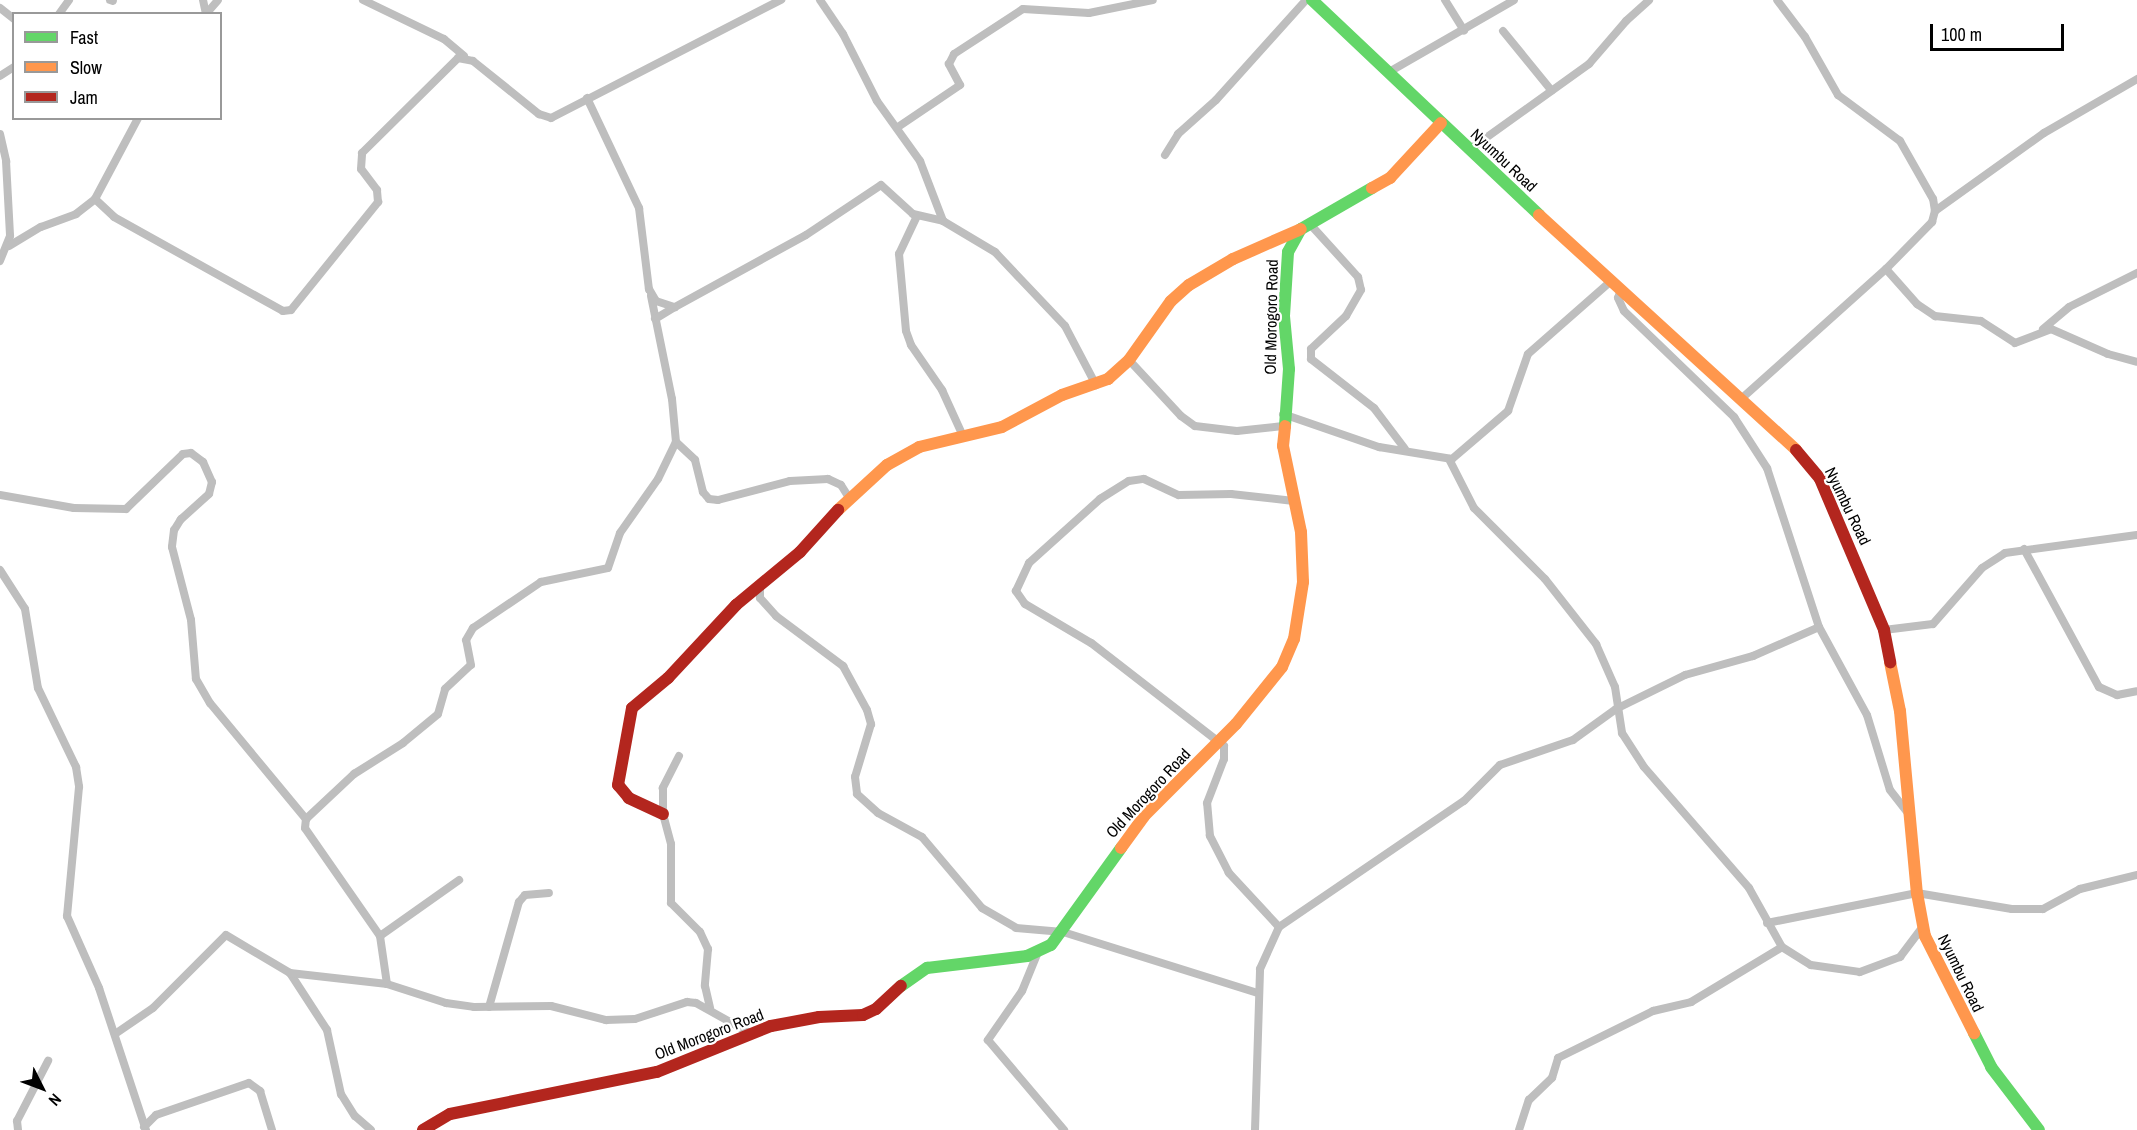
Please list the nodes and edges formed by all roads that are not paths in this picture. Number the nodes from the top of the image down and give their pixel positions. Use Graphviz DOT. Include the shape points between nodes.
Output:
graph roads {
  1 [pos="218,0"];
  2 [pos="363,0"];
  3 [pos="781,0"];
  4 [pos="820,0"];
  5 [pos="1153,0"];
  6 [pos="1445,0"];
  7 [pos="1514,0"];
  8 [pos="1649,0"];
  9 [pos="1777,0"];
  10 [pos="1314,1"];
  11 [pos="0,8"];
  12 [pos="208,12"];
  13 [pos="12,17"];
  14 [pos="1464,31"];
  15 [pos="1503,31"];
  16 [pos="464,56"];
  17 [pos="1389,72"];
  18 [pos="2137,79"];
  19 [pos="1552,91"];
  20 [pos="587,98"];
  21 [pos="137,120"];
  22 [pos="1441,123"];
  23 [pos="898,127"];
  24 [pos="0,134"];
  25 [pos="1469,150"];
  26 [pos="1165,155"];
  27 [pos="95,199"];
  28 [pos="1935,211"];
  29 [pos="917,216"];
  30 [pos="943,222"];
  31 [pos="1305,226"];
  32 [pos="9,246"];
  33 [pos="0,261"];
  34 [pos="1886,269"];
  35 [pos="2137,273"];
  36 [pos="1616,285"];
  37 [pos="651,296"];
  38 [pos="675,307"];
  39 [pos="655,319"];
  40 [pos="2043,329"];
  41 [pos="1129,360"];
  42 [pos="2137,362"];
  43 [pos="1096,385"];
  44 [pos="1741,399"];
  45 [pos="1283,420"];
  46 [pos="963,436"];
  47 [pos="676,442"];
  48 [pos="1405,448"];
  49 [pos="1449,459"];
  50 [pos="0,495"];
  51 [pos="849,498"];
  52 [pos="1294,501"];
  53 [pos="2137,535"];
  54 [pos="2024,549"];
  55 [pos="0,570"];
  56 [pos="760,589"];
  57 [pos="1820,627"];
  58 [pos="1884,630"];
  59 [pos="2137,691"];
  60 [pos="1616,709"];
  61 [pos="1220,742"];
  62 [pos="680,756"];
  63 [pos="663,814"];
  64 [pos="1910,816"];
  65 [pos="306,819"];
  66 [pos="2137,875"];
  67 [pos="459,880"];
  68 [pos="1917,893"];
  69 [pos="549,894"];
  70 [pos="1767,923"];
  71 [pos="1279,927"];
  72 [pos="1922,928"];
  73 [pos="1063,932"];
  74 [pos="380,936"];
  75 [pos="1782,947"];
  76 [pos="1038,952"];
  77 [pos="290,973"];
  78 [pos="387,984"];
  79 [pos="1258,993"];
  80 [pos="489,1007"];
  81 [pos="710,1008"];
  82 [pos="750,1033"];
  83 [pos="115,1034"];
  84 [pos="48,1061"];
  85 [pos="144,1128"];
  86 [pos="18,1130"];
  87 [pos="272,1130"];
  88 [pos="371,1130"];
  89 [pos="423,1130"];
  90 [pos="1064,1130"];
  91 [pos="1255,1130"];
  92 [pos="1519,1130"];
  93 [pos="2039,1130"];
  1 -- 12 [label="street"];
  2 -- 16 [label="street" via="444,39"];
  3 -- 20 [label="street"];
  4 -- 23 [label="street" via="843,34 877,101"];
  5 -- 23 [label="street" via="1089,14 1023,9 954,54 950,64 960,85"];
  6 -- 14 [label="street"];
  7 -- 14 [label="street"];
  8 -- 19 [label="street" via="1589,64"];
  9 -- 28 [label="street" via="1805,37 1838,95 1900,141 1933,199"];
  10 -- 17 [label="street, Nyumbu Road"];
  10 -- 26 [label="street" via="1178,134"];
  11 -- 13 [label="street"];
  14 -- 17 [label="street"];
  15 -- 19 [label="street"];
  16 -- 20 [label="street" via="545,116 560,115"];
  16 -- 27 [label="street" via="450,64 402,118 362,153 361,169 377,190 378,201 291,310 283,310 114,217"];
  17 -- 22 [label="street, Nyumbu Road"];
  18 -- 28 [label="street" via="2044,133"];
  19 -- 25 [label="street"];
  20 -- 37 [label="street" via="639,208"];
  21 -- 27 [label="street"];
  22 -- 25 [label="street, Nyumbu Road"];
  22 -- 31 [label="street" via="1390,178"];
  23 -- 30 [label="street" via="930,182"];
  24 -- 32 [label="street" via="6,161"];
  25 -- 36 [label="street, Nyumbu Road"];
  27 -- 32 [label="street" via="76,214 41,227"];
  28 -- 34 [label="street" via="1932,222"];
  29 -- 30 [label="street"];
  29 -- 38 [label="street" via="884,187 877,186 806,235"];
  29 -- 46 [label="street" via="899,254 906,331 910,345 942,390"];
  30 -- 43 [label="street" via="980,240 1038,294 1071,335"];
  31 -- 41 [label="street" via="1233,259 1189,285 1171,300"];
  31 -- 45 [label="street, Old Morogoro Road" via="1288,252 1285,271 1284,316 1289,351"];
  31 -- 48 [label="street" via="1358,277 1361,291 1346,316 1311,349 1311,359 1374,408"];
  32 -- 33 [label="street"];
  34 -- 40 [label="street" via="1917,304 1935,316 1981,321 2016,343"];
  34 -- 44 [label="street"];
  35 -- 40 [label="street" via="2069,307"];
  36 -- 44 [label="street, Nyumbu Road"];
  36 -- 49 [label="street" via="1537,344 1521,370 1508,411"];
  36 -- 57 [label="street" via="1624,310 1734,417 1758,453 1777,495"];
  37 -- 38 [label="street"];
  37 -- 39 [label="street"];
  38 -- 39 [label="street"];
  39 -- 47 [label="street" via="672,399"];
  40 -- 42 [label="street" via="2061,331 2089,347"];
  41 -- 43 [label="street"];
  41 -- 45 [label="street" via="1195,426 1237,431"];
  43 -- 46 [label="street" via="1062,395 1002,427"];
  44 -- 58 [label="street, Nyumbu Road" via="1792,446 1820,479"];
  45 -- 48 [label="street" via="1379,447"];
  45 -- 52 [label="street, Old Morogoro Road" via="1282,446"];
  46 -- 51 [label="street" via="911,451 887,465"];
  47 -- 51 [label="street" via="695,460 703,492 709,499 790,481 818,479 835,480"];
  47 -- 65 [label="street" via="658,479 620,532 608,568 541,582 473,628 466,640 471,666 445,689 438,714 403,743 354,774"];
  48 -- 49 [label="street" via="1423,457"];
  49 -- 60 [label="street" via="1474,508 1545,579 1596,644 1615,687"];
  50 -- 65 [label="street" via="74,508 126,509 183,454 191,453 203,462 212,482 209,494 181,519 174,530 172,547 190,620 196,679 210,703"];
  51 -- 56 [label="street"];
  52 -- 61 [label="street, Old Morogoro Road" via="1301,532 1303,582 1294,639 1268,687"];
  52 -- 61 [label="street" via="1230,494 1179,495 1137,479 1100,499 1029,563 1018,581 1016,591 1026,604 1091,643"];
  53 -- 54 [label="street" via="2068,547"];
  54 -- 58 [label="street" via="1991,560 1934,624"];
  54 -- 59 [label="street" via="2099,687 2117,695"];
  55 -- 83 [label="street" via="25,609 38,688 78,776 67,916"];
  56 -- 63 [label="street" via="736,605 668,678 632,708 618,785 629,798"];
  56 -- 73 [label="street" via="760,598 776,616 843,666 867,711 871,724 855,777 857,794 878,813 922,837 961,888 1001,922 1016,928"];
  57 -- 60 [label="street" via="1752,656 1685,675"];
  57 -- 64 [label="street" via="1868,715 1890,790"];
  58 -- 64 [label="street, Nyumbu Road" via="1899,711"];
  60 -- 70 [label="street" via="1622,733 1644,767 1720,851 1749,888"];
  60 -- 71 [label="street" via="1573,740 1500,765 1464,801"];
  61 -- 71 [label="street" via="1226,754 1207,803 1210,836 1229,873"];
  61 -- 73 [label="street, Old Morogoro Road" via="1144,816"];
  62 -- 63 [label="street" via="663,788"];
  63 -- 81 [label="street" via="671,844 671,903 700,932 708,949 705,986"];
  64 -- 68 [label="street, Nyumbu Road"];
  65 -- 74 [label="street" via="305,828"];
  66 -- 68 [label="street" via="2080,889 2043,909 2012,909"];
  67 -- 74 [label="street"];
  68 -- 70 [label="street"];
  68 -- 72 [label="street, Nyumbu Road"];
  69 -- 80 [label="street" via="525,895 519,902"];
  70 -- 75 [label="street"];
  71 -- 79 [label="street" via="1260,969"];
  72 -- 75 [label="street" via="1900,957 1860,972 1811,965"];
  72 -- 93 [label="street, Nyumbu Road" via="1991,1067"];
  73 -- 76 [label="street, Old Morogoro Road"];
  73 -- 79 [label="street"];
  74 -- 78 [label="street"];
  75 -- 92 [label="street" via="1691,1002 1653,1011 1558,1058 1552,1078 1529,1100"];
  76 -- 82 [label="street, Old Morogoro Road" via="927,968 911,976 882,1005 863,1016 819,1017"];
  76 -- 90 [label="street" via="1022,991 988,1040"];
  77 -- 78 [label="street"];
  77 -- 83 [label="street" via="226,935 153,1008"];
  77 -- 88 [label="street" via="327,1030 340,1094"];
  78 -- 80 [label="street" via="446,1003"];
  79 -- 91 [label="street"];
  80 -- 81 [label="street" via="551,1006 606,1020 635,1019 687,1002"];
  81 -- 82 [label="street"];
  82 -- 89 [label="street, Old Morogoro Road" via="657,1072 450,1114"];
  83 -- 85 [label="street"];
  84 -- 86 [label="street" via="17,1121"];
  85 -- 87 [label="street" via="156,1115 249,1083 260,1091"];
}
